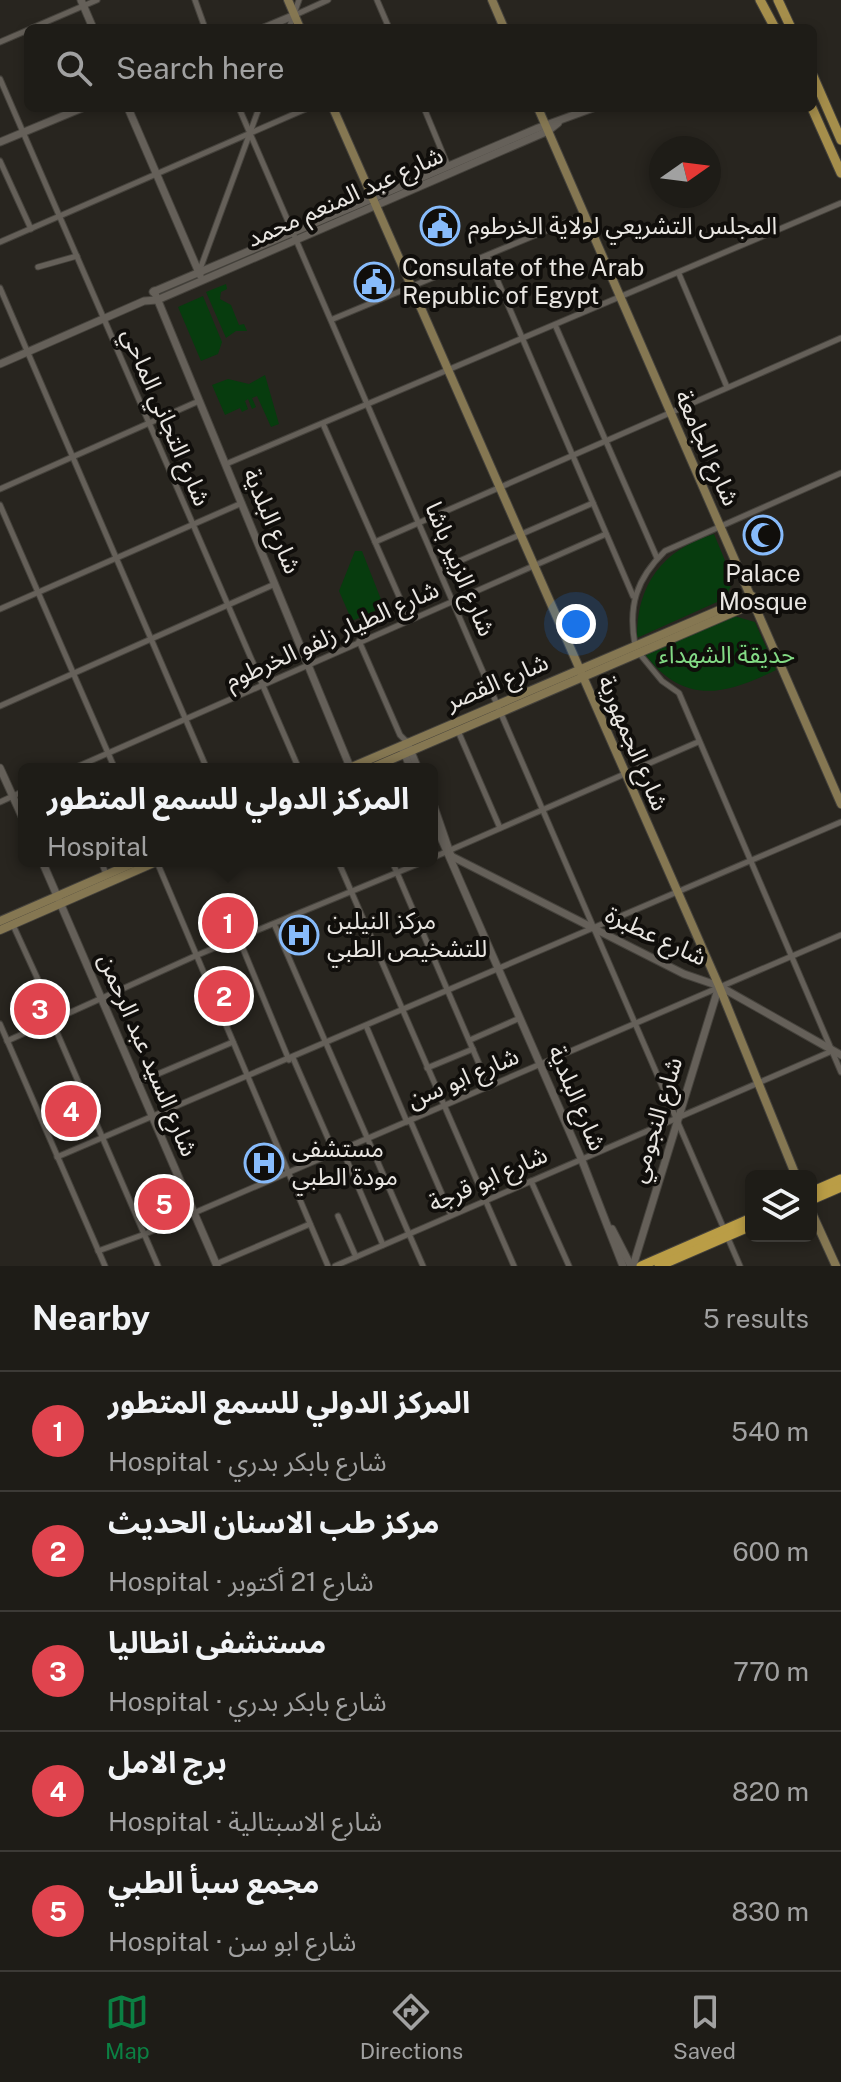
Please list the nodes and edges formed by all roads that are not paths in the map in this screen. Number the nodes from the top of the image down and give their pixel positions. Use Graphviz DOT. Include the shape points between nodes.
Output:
graph roads {
  1 [pos="97,0"];
  2 [pos="195,0"];
  3 [pos="288,0"];
  4 [pos="299,0"];
  5 [pos="328,0"];
  6 [pos="377,0"];
  7 [pos="492,0"];
  8 [pos="760,0"];
  9 [pos="778,0"];
  10 [pos="82,3"];
  11 [pos="295,15"];
  12 [pos="40,24"];
  13 [pos="91,24"];
  14 [pos="204,24"];
  15 [pos="274,24"];
  16 [pos="291,24"];
  17 [pos="298,24"];
  18 [pos="387,24"];
  19 [pos="499,24"];
  20 [pos="772,24"];
  21 [pos="789,24"];
  22 [pos="24,32"];
  23 [pos="0,42"];
  24 [pos="0,79"];
  25 [pos="817,85"];
  26 [pos="824,101"];
  27 [pos="817,107"];
  28 [pos="72,112"];
  29 [pos="130,112"];
  30 [pos="241,112"];
  31 [pos="258,112"];
  32 [pos="299,112"];
  33 [pos="335,112"];
  34 [pos="426,112"];
  35 [pos="540,112"];
  36 [pos="584,112"];
  37 [pos="814,112"];
  38 [pos="547,128"];
  39 [pos="23,132"];
  40 [pos="251,134"];
  41 [pos="841,140"];
  42 [pos="0,142"];
  43 [pos="0,161"];
  44 [pos="450,169"];
  45 [pos="841,173"];
  46 [pos="156,174"];
  47 [pos="376,202"];
  48 [pos="841,203"];
  49 [pos="584,215"];
  50 [pos="60,217"];
  51 [pos="31,229"];
  52 [pos="297,236"];
  53 [pos="0,242"];
  54 [pos="253,255"];
  55 [pos="77,256"];
  56 [pos="487,256"];
  57 [pos="38,267"];
  58 [pos="199,272"];
  59 [pos="679,274"];
  60 [pos="202,280"];
  61 [pos="0,288"];
  62 [pos="412,289"];
  63 [pos="156,296"];
  64 [pos="620,299"];
  65 [pos="104,318"];
  66 [pos="333,319"];
  67 [pos="556,327"];
  68 [pos="841,338"];
  69 [pos="524,340"];
  70 [pos="27,352"];
  71 [pos="0,364"];
  72 [pos="448,371"];
  73 [pos="727,387"];
  74 [pos="199,401"];
  75 [pos="369,405"];
  76 [pos="669,413"];
  77 [pos="149,423"];
  78 [pos="323,424"];
  79 [pos="605,440"];
  80 [pos="573,455"];
  81 [pos="73,457"];
  82 [pos="226,464"];
  83 [pos="841,473"];
  84 [pos="499,487"];
  85 [pos="0,489"];
  86 [pos="242,503"];
  87 [pos="593,503"];
  88 [pos="0,505"];
  89 [pos="422,523"];
  90 [pos="193,524"];
  91 [pos="719,526"];
  92 [pos="520,534"];
  93 [pos="606,534"];
  94 [pos="375,542"];
  95 [pos="116,558"];
  96 [pos="657,558"];
  97 [pos="534,567"];
  98 [pos="441,569"];
  99 [pos="276,584"];
  100 [pos="37,593"];
  101 [pos="633,596"];
  102 [pos="454,600"];
  103 [pos="753,600"];
  104 [pos="228,605"];
  105 [pos="0,609"];
  106 [pos="409,619"];
  107 [pos="152,640"];
  108 [pos="359,641"];
  109 [pos="637,649"];
  110 [pos="309,664"];
  111 [pos="72,674"];
  112 [pos="581,674"];
  113 [pos="262,685"];
  114 [pos="498,703"];
  115 [pos="0,706"];
  116 [pos="502,713"];
  117 [pos="186,719"];
  118 [pos="458,731"];
  119 [pos="698,742"];
  120 [pos="405,745"];
  121 [pos="108,753"];
  122 [pos="86,763"];
  123 [pos="112,763"];
  124 [pos="204,763"];
  125 [pos="296,763"];
  126 [pos="347,763"];
  127 [pos="361,763"];
  128 [pos="378,763"];
  129 [pos="410,763"];
  130 [pos="415,763"];
  131 [pos="0,768"];
  132 [pos="624,774"];
  133 [pos="18,794"];
  134 [pos="13,796"];
  135 [pos="0,802"];
  136 [pos="841,804"];
  137 [pos="18,807"];
  138 [pos="543,810"];
  139 [pos="438,818"];
  140 [pos="841,822"];
  141 [pos="500,828"];
  142 [pos="438,829"];
  143 [pos="450,852"];
  144 [pos="438,856"];
  145 [pos="749,861"];
  146 [pos="45,867"];
  147 [pos="103,867"];
  148 [pos="123,867"];
  149 [pos="141,867"];
  150 [pos="159,867"];
  151 [pos="341,867"];
  152 [pos="394,867"];
  153 [pos="410,867"];
  154 [pos="396,873"];
  155 [pos="106,874"];
  156 [pos="352,892"];
  157 [pos="675,892"];
  158 [pos="59,898"];
  159 [pos="0,921"];
  160 [pos="13,924"];
  161 [pos="275,926"];
  162 [pos="592,928"];
  163 [pos="0,930"];
  164 [pos="841,935"];
  165 [pos="239,939"];
  166 [pos="195,956"];
  167 [pos="791,956"];
  168 [pos="499,969"];
  169 [pos="719,986"];
  170 [pos="449,991"];
  171 [pos="102,998"];
  172 [pos="402,1012"];
  173 [pos="520,1018"];
  174 [pos="54,1020"];
  175 [pos="635,1022"];
  176 [pos="0,1024"];
  177 [pos="367,1028"];
  178 [pos="470,1040"];
  179 [pos="7,1041"];
  180 [pos="233,1042"];
  181 [pos="326,1044"];
  182 [pos="473,1049"];
  183 [pos="832,1051"];
  184 [pos="841,1055"];
  185 [pos="291,1059"];
  186 [pos="540,1064"];
  187 [pos="427,1068"];
  188 [pos="841,1072"];
  189 [pos="249,1077"];
  190 [pos="139,1082"];
  191 [pos="760,1083"];
  192 [pos="489,1087"];
  193 [pos="444,1106"];
  194 [pos="154,1117"];
  195 [pos="676,1117"];
  196 [pos="409,1121"];
  197 [pos="103,1138"];
  198 [pos="367,1138"];
  199 [pos="342,1149"];
  200 [pos="334,1152"];
  201 [pos="57,1157"];
  202 [pos="581,1158"];
  203 [pos="794,1170"];
  204 [pos="290,1171"];
  205 [pos="841,1179"];
  206 [pos="531,1181"];
  207 [pos="841,1187"];
  208 [pos="817,1189"];
  209 [pos="817,1197"];
  210 [pos="485,1201"];
  211 [pos="194,1213"];
  212 [pos="451,1215"];
  213 [pos="338,1216"];
  214 [pos="745,1221"];
  215 [pos="310,1224"];
  216 [pos="608,1224"];
  217 [pos="817,1224"];
  218 [pos="745,1228"];
  219 [pos="724,1233"];
  220 [pos="145,1234"];
  221 [pos="408,1234"];
  222 [pos="383,1245"];
  223 [pos="98,1251"];
  224 [pos="356,1257"];
  225 [pos="216,1265"];
  226 [pos="105,1266"];
  227 [pos="158,1266"];
  228 [pos="328,1266"];
  229 [pos="335,1266"];
  230 [pos="423,1266"];
  231 [pos="514,1266"];
  232 [pos="569,1266"];
  233 [pos="623,1266"];
  234 [pos="632,1266"];
  235 [pos="641,1266"];
  236 [pos="659,1266"];
  237 [pos="740,1266"];
  238 [pos="836,1266"];
  1 -- 10 [label="street"];
  2 -- 14 [label="street"];
  3 -- 11 [label="main road"];
  4 -- 11 [label="street"];
  5 -- 11 [label="street"];
  6 -- 18 [label="street"];
  7 -- 19 [label="main road"];
  8 -- 20 [label="main road"];
  9 -- 21 [label="main road"];
  10 -- 12 [label="street"];
  10 -- 13 [label="street"];
  11 -- 15 [label="street"];
  11 -- 16 [label="street"];
  11 -- 17 [label="main road"];
  22 -- 23 [label="street"];
  24 -- 39 [label="street, شارع التجاني الماحي"];
  25 -- 26 [label="main road"];
  26 -- 27 [label="main road"];
  26 -- 41 [label="main road"];
  28 -- 39 [label="street"];
  29 -- 46 [label="street"];
  30 -- 40 [label="street, شارع الزبير باشا"];
  31 -- 40 [label="street"];
  32 -- 40 [label="street"];
  33 -- 47 [label="main road, شارع الجمهورية"];
  34 -- 44 [label="street"];
  35 -- 38 [label="main road, شارع الجامعة"];
  36 -- 38 [label="street, شارع عبد المنعم محمد"];
  37 -- 45 [label="main road"];
  38 -- 44 [label="street, شارع عبد المنعم محمد"];
  38 -- 49 [label="main road, شارع الجامعة"];
  39 -- 42 [label="street"];
  39 -- 50 [label="street, شارع التجاني الماحي"];
  40 -- 46 [label="street"];
  40 -- 52 [label="street, شارع الزبير باشا"];
  40 -- 58 [label="street"];
  43 -- 51 [label="street"];
  44 -- 47 [label="street, شارع عبد المنعم محمد"];
  46 -- 50 [label="street"];
  46 -- 58 [label="street"];
  47 -- 52 [label="street, شارع عبد المنعم محمد"];
  47 -- 62 [label="main road, شارع الجمهورية"];
  48 -- 59 [label="street"];
  49 -- 56 [label="street"];
  49 -- 64 [label="main road, شارع الجامعة"];
  50 -- 51 [label="street"];
  50 -- 55 [label="street, شارع التجاني الماحي"];
  51 -- 53 [label="street"];
  52 -- 54 [label="street, شارع عبد المنعم محمد"];
  52 -- 66 [label="street, شارع الزبير باشا"];
  54 -- 58 [label="street, شارع عبد المنعم محمد"];
  54 -- 60 [label="street, شارع عبد المنعم محمد"];
  55 -- 57 [label="street"];
  55 -- 65 [label="street, شارع التجاني الماحي"];
  56 -- 62 [label="street"];
  56 -- 69 [label="street"];
  58 -- 60 [label="street"];
  58 -- 63 [label="street, شارع عبد المنعم محمد"];
  59 -- 64 [label="street"];
  59 -- 73 [label="street"];
  60 -- 63 [label="street, شارع عبد المنعم محمد"];
  61 -- 70 [label="street"];
  62 -- 66 [label="street"];
  62 -- 72 [label="main road, شارع الجمهورية"];
  63 -- 65 [label="street, شارع عبد المنعم محمد"];
  63 -- 74 [label="street, شارع البلدية"];
  64 -- 67 [label="street"];
  64 -- 76 [label="main road, شارع الجامعة"];
  65 -- 70 [label="street, شارع عبد المنعم محمد"];
  65 -- 77 [label="street, شارع التجاني الماحي"];
  66 -- 75 [label="street, شارع الزبير باشا"];
  67 -- 69 [label="street"];
  67 -- 79 [label="street"];
  68 -- 73 [label="street"];
  69 -- 72 [label="street"];
  69 -- 80 [label="street"];
  70 -- 71 [label="street, شارع عبد المنعم محمد"];
  70 -- 81 [label="street"];
  72 -- 75 [label="street"];
  72 -- 84 [label="main road, شارع الجمهورية"];
  73 -- 76 [label="street"];
  74 -- 77 [label="street"];
  74 -- 82 [label="street, شارع البلدية"];
  75 -- 78 [label="street"];
  75 -- 89 [label="street, شارع الزبير باشا"];
  76 -- 79 [label="street"];
  76 -- 91 [label="main road, شارع الجامعة"];
  77 -- 81 [label="street"];
  77 -- 90 [label="street, شارع التجاني الماحي"];
  78 -- 82 [label="street"];
  78 -- 94 [label="street"];
  79 -- 80 [label="street"];
  79 -- 96 [label="street"];
  80 -- 84 [label="street"];
  80 -- 87 [label="street"];
  81 -- 85 [label="street"];
  81 -- 95 [label="street"];
  82 -- 86 [label="street, شارع البلدية"];
  83 -- 91 [label="street"];
  84 -- 89 [label="street"];
  84 -- 92 [label="main road, شارع الجمهورية"];
  86 -- 90 [label="street"];
  86 -- 99 [label="street, شارع البلدية"];
  87 -- 92 [label="street"];
  87 -- 93 [label="street"];
  88 -- 100 [label="street"];
  89 -- 94 [label="street"];
  89 -- 98 [label="street, شارع الزبير باشا"];
  90 -- 95 [label="street"];
  90 -- 104 [label="street, شارع التجاني الماحي"];
  91 -- 96 [label="street"];
  91 -- 103 [label="main road, شارع الجامعة"];
  92 -- 97 [label="main road, شارع الجمهورية"];
  92 -- 98 [label="street"];
  93 -- 97 [label="street, شارع الطيار زلفو الخرطوم"];
  93 -- 101 [label="street"];
  94 -- 106 [label="street"];
  95 -- 100 [label="street"];
  95 -- 107 [label="street"];
  96 -- 101 [label="street"];
  97 -- 102 [label="street, شارع الطيار زلفو الخرطوم"];
  97 -- 112 [label="main road, شارع الجمهورية"];
  98 -- 102 [label="street, شارع الزبير باشا"];
  99 -- 104 [label="street"];
  99 -- 110 [label="street, شارع البلدية"];
  100 -- 105 [label="street"];
  100 -- 111 [label="street"];
  101 -- 109 [label="street"];
  102 -- 106 [label="street, شارع الطيار زلفو الخرطوم"];
  102 -- 114 [label="street, شارع الزبير باشا"];
  103 -- 109 [label="main road, شارع القصر"];
  103 -- 136 [label="main road, شارع الجامعة"];
  104 -- 107 [label="street"];
  104 -- 113 [label="street, شارع التجاني الماحي"];
  106 -- 108 [label="street, شارع الطيار زلفو الخرطوم"];
  107 -- 111 [label="street"];
  107 -- 117 [label="street"];
  108 -- 110 [label="street, شارع الطيار زلفو الخرطوم"];
  108 -- 120 [label="street"];
  109 -- 112 [label="main road, شارع القصر"];
  109 -- 119 [label="street" via="662,681 679,693"];
  110 -- 113 [label="street, شارع الطيار زلفو الخرطوم"];
  110 -- 126 [label="street, شارع البلدية"];
  111 -- 115 [label="street"];
  111 -- 121 [label="street"];
  112 -- 114 [label="main road, شارع القصر"];
  112 -- 116 [label="main road, شارع القصر"];
  112 -- 132 [label="main road, شارع الجمهورية"];
  113 -- 117 [label="street, شارع الطيار زلفو الخرطوم"];
  113 -- 125 [label="street, شارع التجاني الماحي"];
  114 -- 116 [label="street, شارع الزبير باشا"];
  114 -- 120 [label="main road, شارع القصر"];
  116 -- 118 [label="main road, شارع القصر"];
  116 -- 138 [label="street, شارع الزبير باشا"];
  117 -- 121 [label="street, شارع الطيار زلفو الخرطوم"];
  117 -- 124 [label="street"];
  118 -- 120 [label="main road, شارع القصر"];
  118 -- 141 [label="street"];
  119 -- 132 [label="street"];
  119 -- 145 [label="street"];
  120 -- 127 [label="main road, شارع القصر"];
  120 -- 128 [label="main road, شارع القصر"];
  120 -- 129 [label="street"];
  120 -- 130 [label="street"];
  121 -- 122 [label="street, شارع الطيار زلفو الخرطوم"];
  121 -- 123 [label="street"];
  131 -- 134 [label="street"];
  132 -- 138 [label="street"];
  132 -- 157 [label="main road, شارع الجمهورية"];
  133 -- 134 [label="street"];
  134 -- 135 [label="street"];
  134 -- 137 [label="street"];
  138 -- 141 [label="street"];
  138 -- 162 [label="street, شارع الزبير باشا"];
  139 -- 143 [label="street, شارع البلدية"];
  140 -- 145 [label="street"];
  141 -- 143 [label="street"];
  142 -- 143 [label="street, شارع البلدية"];
  143 -- 144 [label="street"];
  143 -- 162 [label="street, شارع عطبرة"];
  143 -- 168 [label="street, شارع البلدية"];
  145 -- 157 [label="street"];
  145 -- 167 [label="street"];
  146 -- 158 [label="street, شارع السيد عبد الرحمن"];
  147 -- 155 [label="street"];
  148 -- 155 [label="main road"];
  149 -- 158 [label="main road"];
  150 -- 166 [label="street"];
  151 -- 156 [label="street"];
  152 -- 154 [label="street"];
  153 -- 154 [label="street"];
  154 -- 156 [label="street"];
  154 -- 170 [label="street"];
  155 -- 158 [label="main road"];
  156 -- 161 [label="street"];
  156 -- 172 [label="street"];
  157 -- 162 [label="street"];
  157 -- 169 [label="main road, شارع الجمهورية"];
  158 -- 159 [label="main road"];
  158 -- 160 [label="main road"];
  158 -- 171 [label="street, شارع السيد عبد الرحمن"];
  160 -- 163 [label="main road"];
  160 -- 174 [label="street"];
  161 -- 165 [label="street"];
  161 -- 181 [label="street"];
  162 -- 168 [label="street"];
  162 -- 169 [label="street, شارع عطبرة"];
  162 -- 175 [label="street, شارع الزبير باشا"];
  164 -- 167 [label="street, شارع ابو سن"];
  165 -- 166 [label="street"];
  165 -- 185 [label="street"];
  166 -- 171 [label="street"];
  166 -- 180 [label="street"];
  167 -- 169 [label="street, شارع ابو سن"];
  167 -- 183 [label="street"];
  168 -- 170 [label="street"];
  168 -- 173 [label="street, شارع البلدية"];
  169 -- 175 [label="street, شارع ابو سن"];
  169 -- 183 [label="street, شارع عطبرة"];
  169 -- 191 [label="main road, شارع الجمهورية"];
  169 -- 195 [label="street, شارع النجومي"];
  170 -- 172 [label="street"];
  170 -- 178 [label="street"];
  171 -- 174 [label="street"];
  171 -- 190 [label="street, شارع السيد عبد الرحمن"];
  172 -- 177 [label="street"];
  172 -- 187 [label="street"];
  173 -- 178 [label="street"];
  173 -- 186 [label="street, شارع البلدية"];
  174 -- 179 [label="street"];
  174 -- 197 [label="street"];
  175 -- 186 [label="street, شارع ابو سن"];
  175 -- 195 [label="street, شارع الزبير باشا"];
  176 -- 179 [label="street"];
  177 -- 181 [label="street"];
  177 -- 196 [label="street"];
  178 -- 182 [label="street"];
  179 -- 201 [label="street"];
  180 -- 189 [label="street"];
  180 -- 190 [label="street"];
  181 -- 185 [label="street"];
  181 -- 198 [label="street"];
  182 -- 187 [label="street"];
  182 -- 192 [label="street"];
  183 -- 184 [label="street, شارع عطبرة"];
  183 -- 188 [label="street"];
  183 -- 191 [label="street, شارع ابو قرجة"];
  185 -- 189 [label="street"];
  185 -- 200 [label="street"];
  186 -- 192 [label="street, شارع ابو سن"];
  186 -- 202 [label="street, شارع البلدية"];
  187 -- 193 [label="street"];
  189 -- 194 [label="street"];
  189 -- 204 [label="street"];
  190 -- 194 [label="street, شارع السيد عبد الرحمن"];
  191 -- 195 [label="street, شارع ابو قرجة"];
  191 -- 203 [label="main road, شارع الجمهورية"];
  192 -- 193 [label="street, شارع ابو سن"];
  193 -- 196 [label="street, شارع ابو سن"];
  193 -- 210 [label="street"];
  194 -- 197 [label="street"];
  194 -- 211 [label="street, شارع السيد عبد الرحمن"];
  195 -- 202 [label="street, شارع ابو قرجة"];
  195 -- 219 [label="street, شارع الزبير باشا"];
  195 -- 234 [label="street, شارع النجومي"];
  196 -- 198 [label="street, شارع ابو سن"];
  196 -- 212 [label="street"];
  197 -- 201 [label="street"];
  197 -- 220 [label="street"];
  198 -- 199 [label="street, شارع ابو سن"];
  198 -- 221 [label="street"];
  199 -- 200 [label="street, شارع ابو سن"];
  199 -- 222 [label="street"];
  200 -- 204 [label="street, شارع ابو سن"];
  201 -- 223 [label="street"];
  202 -- 206 [label="street, شارع ابو قرجة"];
  202 -- 216 [label="street, شارع البلدية"];
  204 -- 211 [label="street, شارع ابو سن"];
  204 -- 215 [label="street"];
  205 -- 208 [label="highway"];
  206 -- 210 [label="street, شارع ابو قرجة"];
  206 -- 232 [label="street"];
  207 -- 209 [label="highway"];
  210 -- 212 [label="street, شارع ابو قرجة"];
  210 -- 231 [label="street"];
  211 -- 220 [label="street, شارع ابو سن"];
  211 -- 225 [label="street, شارع السيد عبد الرحمن"];
  212 -- 221 [label="street, شارع ابو قرجة"];
  213 -- 224 [label="street"];
  214 -- 219 [label="highway"];
  215 -- 225 [label="street"];
  215 -- 228 [label="street"];
  216 -- 233 [label="street, شارع البلدية"];
  216 -- 234 [label="street, شارع البلدية"];
  217 -- 238 [label="main road"];
  218 -- 219 [label="highway"];
  219 -- 235 [label="highway"];
  219 -- 236 [label="highway"];
  219 -- 237 [label="street, شارع الزبير باشا"];
  220 -- 223 [label="street, شارع ابو سن"];
  220 -- 227 [label="street"];
  221 -- 222 [label="street, شارع ابو قرجة"];
  221 -- 230 [label="street"];
  222 -- 224 [label="street, شارع ابو قرجة"];
  223 -- 226 [label="street"];
  224 -- 229 [label="street, شارع ابو قرجة"];
}
